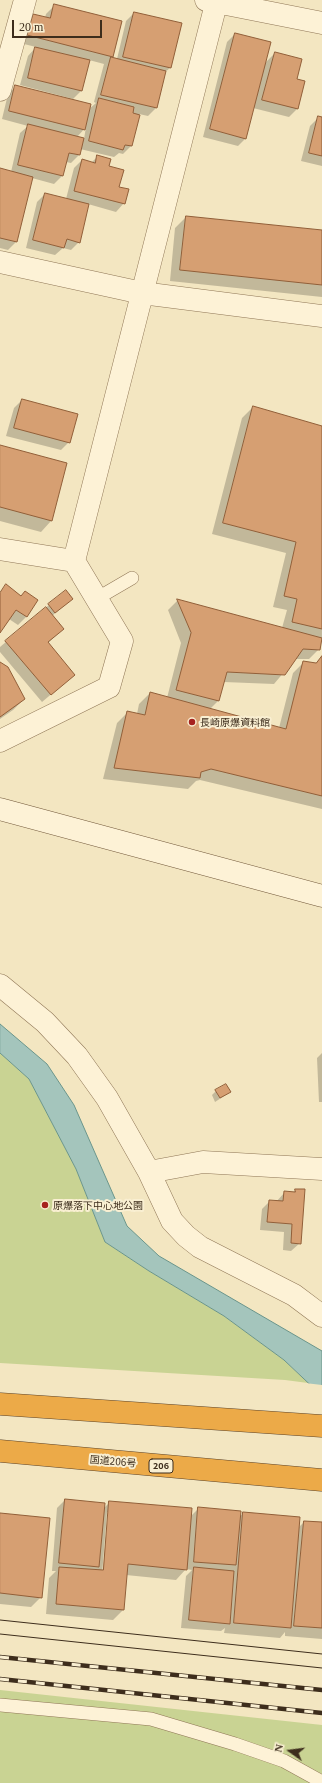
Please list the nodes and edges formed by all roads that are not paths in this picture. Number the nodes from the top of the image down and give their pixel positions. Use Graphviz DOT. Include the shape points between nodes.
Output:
graph roads {
  1 [pos="25,0"];
  2 [pos="213,1"];
  3 [pos="322,22"];
  4 [pos="0,90"];
  5 [pos="0,262"];
  6 [pos="142,293"];
  7 [pos="322,316"];
  8 [pos="0,549"];
  9 [pos="74,561"];
  10 [pos="132,578"];
  11 [pos="96,599"];
  12 [pos="0,741"];
  13 [pos="0,810"];
  14 [pos="322,896"];
  15 [pos="0,986"];
  16 [pos="322,1169"];
  17 [pos="149,1172"];
  18 [pos="322,1316"];
  19 [pos="0,1404"];
  20 [pos="322,1426"];
  21 [pos="0,1451"];
  22 [pos="322,1480"];
  23 [pos="0,1706"];
  24 [pos="322,1782"];
  1 -- 4 [label="street"];
  2 -- 3 [label="street"];
  2 -- 6 [label="street"];
  5 -- 6 [label="street"];
  6 -- 7 [label="street"];
  6 -- 9 [label="street"];
  8 -- 9 [label="street"];
  9 -- 11 [label="street"];
  10 -- 11 [label="lane"];
  11 -- 12 [label="street" via="122,641 109,687"];
  13 -- 14 [label="street"];
  15 -- 17 [label="street" via="45,1022 77,1056 107,1098"];
  16 -- 17 [label="street" via="203,1162"];
  17 -- 18 [label="street" via="172,1221 186,1236 200,1247 294,1295"];
  19 -- 20 [label="highway"];
  21 -- 22 [label="highway, 国道206号 / 206"];
  23 -- 24 [label="lane" via="151,1720 284,1760"];
}
